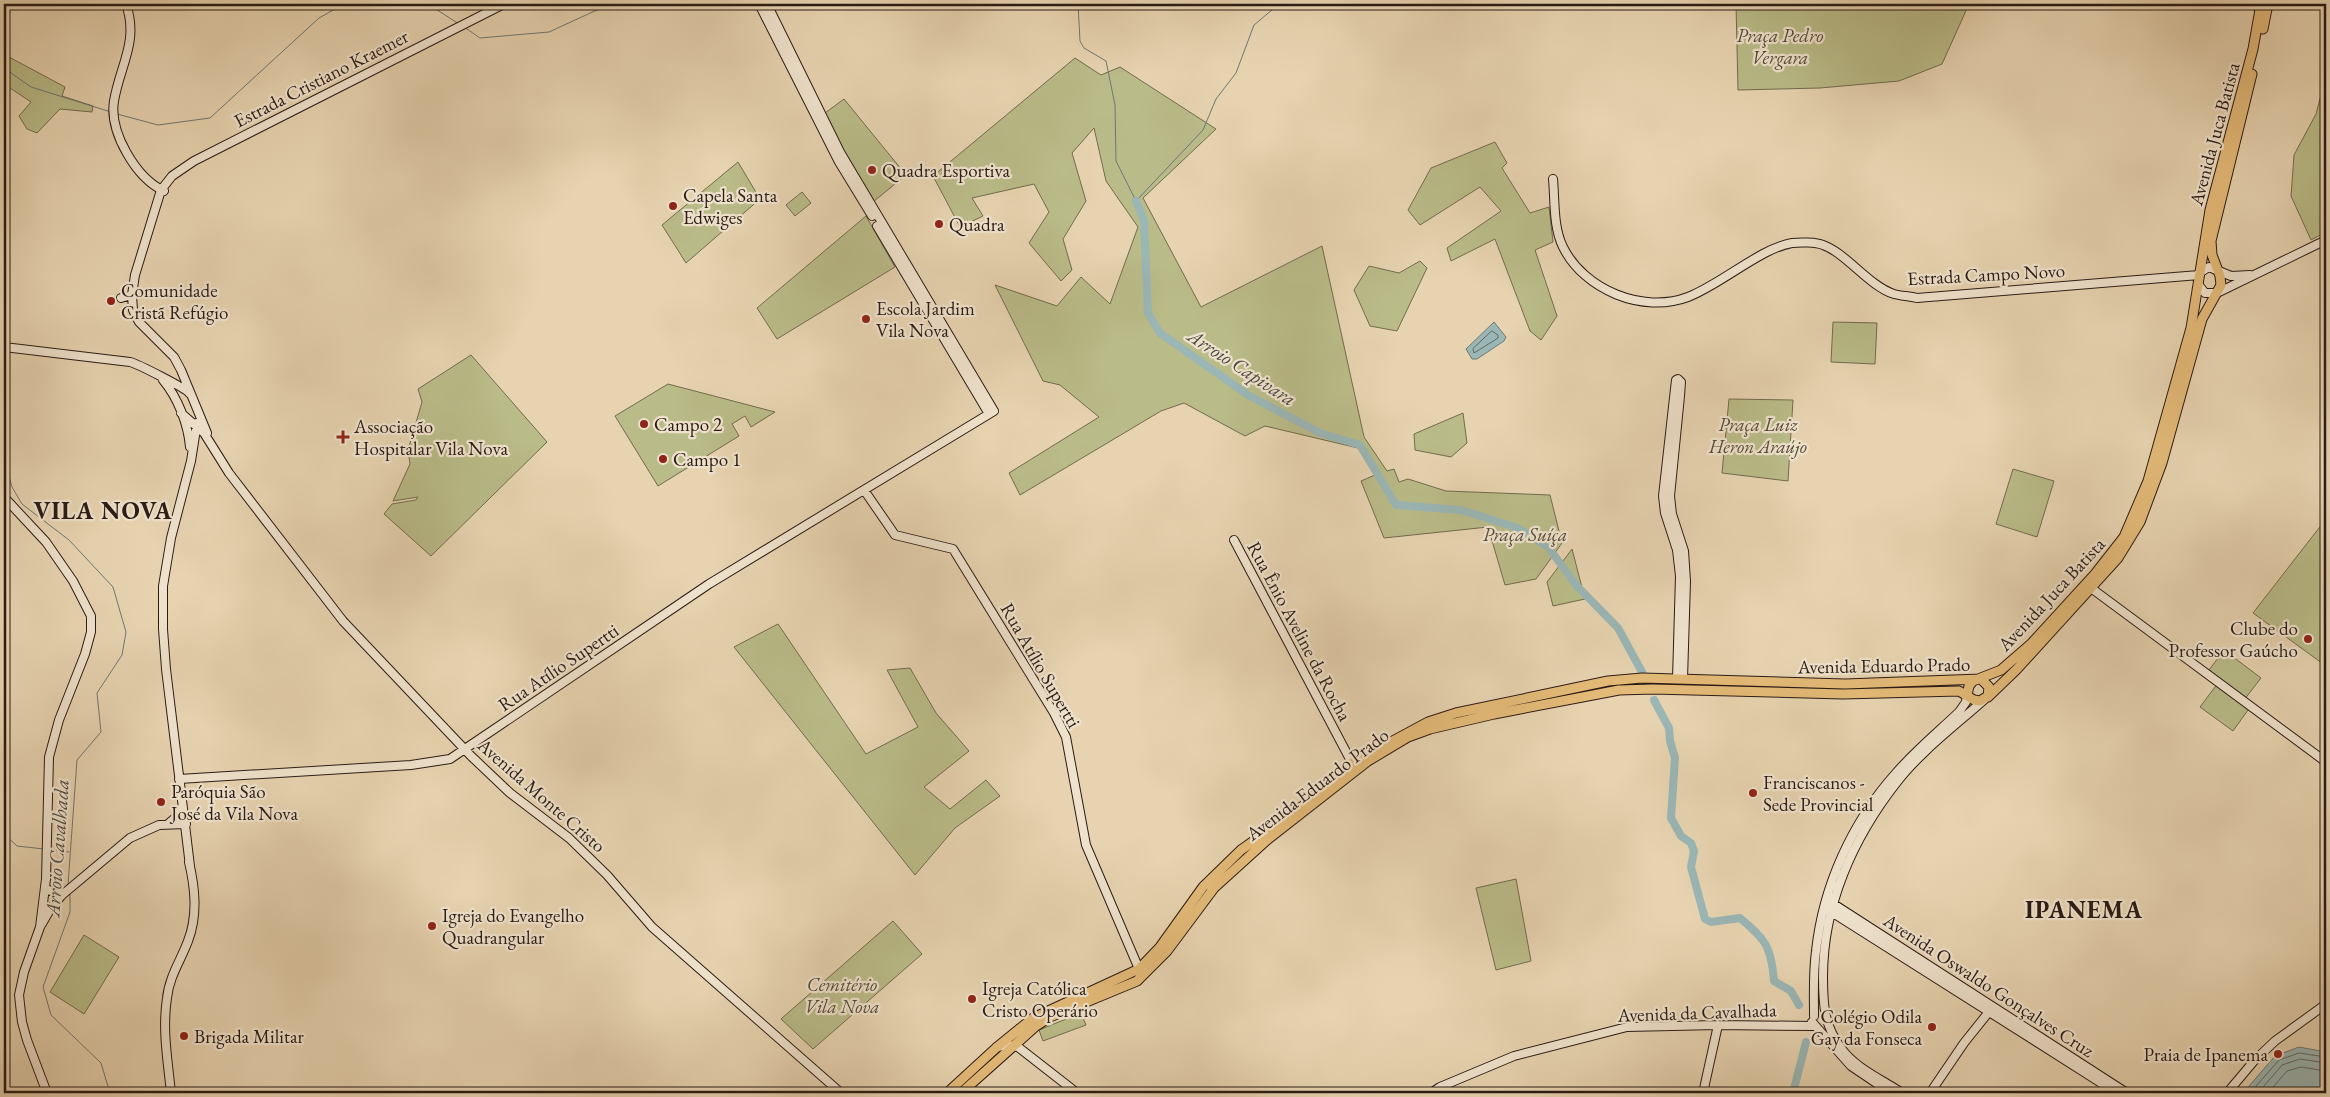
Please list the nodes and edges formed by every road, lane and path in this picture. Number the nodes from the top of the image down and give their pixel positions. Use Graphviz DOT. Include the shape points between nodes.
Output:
graph roads {
  1 [pos="126,4"];
  2 [pos="504,4"];
  3 [pos="759,4"];
  4 [pos="767,4"];
  5 [pos="2260,4"];
  6 [pos="2268,4"];
  7 [pos="181,170"];
  8 [pos="172,176"];
  9 [pos="1553,179"];
  10 [pos="147,181"];
  11 [pos="163,191"];
  12 [pos="157,200"];
  13 [pos="147,236"];
  14 [pos="889,240"];
  15 [pos="2326,240"];
  16 [pos="2217,269"];
  17 [pos="2252,275"];
  18 [pos="2199,278"];
  19 [pos="2216,293"];
  20 [pos="132,295"];
  21 [pos="121,298"];
  22 [pos="4,346"];
  23 [pos="160,376"];
  24 [pos="184,376"];
  25 [pos="179,387"];
  26 [pos="190,394"];
  27 [pos="176,400"];
  28 [pos="1676,410"];
  29 [pos="181,413"];
  30 [pos="198,416"];
  31 [pos="197,427"];
  32 [pos="213,446"];
  33 [pos="191,461"];
  34 [pos="864,490"];
  35 [pos="4,497"];
  36 [pos="1234,540"];
  37 [pos="2091,588"];
  38 [pos="1680,679"];
  39 [pos="1976,680"];
  40 [pos="1791,683"];
  41 [pos="1690,690"];
  42 [pos="1781,691"];
  43 [pos="1967,695"];
  44 [pos="1986,698"];
  45 [pos="466,750"];
  46 [pos="2326,762"];
  47 [pos="1354,767"];
  48 [pos="179,781"];
  49 [pos="180,809"];
  50 [pos="184,821"];
  51 [pos="168,824"];
  52 [pos="1244,854"];
  53 [pos="1212,884"];
  54 [pos="45,890"];
  55 [pos="67,891"];
  56 [pos="1832,903"];
  57 [pos="53,905"];
  58 [pos="1830,911"];
  59 [pos="40,927"];
  60 [pos="1888,944"];
  61 [pos="1139,969"];
  62 [pos="2326,1004"];
  63 [pos="1991,1009"];
  64 [pos="1825,1019"];
  65 [pos="1814,1022"];
  66 [pos="1718,1024"];
  67 [pos="1012,1045"];
  68 [pos="996,1048"];
  69 [pos="47,1093"];
  70 [pos="171,1093"];
  71 [pos="842,1093"];
  72 [pos="947,1093"];
  73 [pos="961,1093"];
  74 [pos="1077,1093"];
  75 [pos="1431,1093"];
  76 [pos="1703,1093"];
  77 [pos="1890,1093"];
  78 [pos="1902,1093"];
  79 [pos="1930,1093"];
  80 [pos="2118,1093"];
  81 [pos="2127,1093"];
  82 [pos="2227,1093"];
  1 -- 10 [label="main road" via="131,37 114,101 115,121 133,164"];
  2 -- 7 [label="main road, Estrada Cristiano Kraemer"];
  3 -- 14 [label="main road" via="839,162"];
  4 -- 14 [label="main road" via="840,152"];
  5 -- 18 [label="main road, Avenida Juca Batista" via="2253,49 2210,210"];
  6 -- 16 [label="main road, Avenida Juca Batista" via="2211,241"];
  7 -- 8 [label="main road, Estrada Cristiano Kraemer"];
  7 -- 11 [label="main road, Estrada Cristiano Kraemer"];
  8 -- 10 [label="main road"];
  8 -- 11 [label="main road, Estrada Cristiano Kraemer"];
  9 -- 18 [label="main road, Estrada Campo Novo" via="1562,246 1589,280 1628,298 1676,301 1711,286 1776,248 1793,243 1822,244 1878,285 1894,294 1916,298"];
  10 -- 11 [label="main road"];
  10 -- 12 [label="main road"];
  11 -- 12 [label="main road, Estrada Cristiano Kraemer"];
  11 -- 13 [label="main road, Estrada Cristiano Kraemer"];
  12 -- 13 [label="main road, Estrada Cristiano Kraemer"];
  13 -- 20 [label="main road, Estrada Cristiano Kraemer"];
  14 -- 34 [label="main road, Rua Atílio Supertti" via="992,413"];
  15 -- 17 [label="main road"];
  16 -- 17 [label="main road" via="2231,276"];
  16 -- 18 [label="main road" via="2209,267"];
  16 -- 19 [label="main road" via="2221,280"];
  17 -- 19 [label="main road"];
  18 -- 19 [label="main road" via="2205,293"];
  18 -- 39 [label="main road, Avenida Juca Batista" via="2191,328 2148,481 2124,537 2032,644 2001,670"];
  19 -- 37 [label="main road, Avenida Juca Batista" via="2202,319 2148,504 2126,548"];
  20 -- 21 [label="main road"];
  20 -- 24 [label="main road, Estrada Cristiano Kraemer" via="133,310 139,322 174,357"];
  22 -- 23 [label="main road" via="119,359"];
  23 -- 25 [label="main road"];
  23 -- 27 [label="main road"];
  24 -- 25 [label="main road"];
  24 -- 26 [label="main road, Estrada Cristiano Kraemer"];
  25 -- 26 [label="main road" via="186,388"];
  25 -- 27 [label="main road"];
  26 -- 30 [label="main road, Estrada Cristiano Kraemer"];
  27 -- 29 [label="main road"];
  28 -- 38 [label="main road" via="1670,496 1672,514 1684,551"];
  29 -- 31 [label="main road, Avenida Monte Cristo"];
  29 -- 33 [label="main road" via="188,433"];
  30 -- 31 [label="main road"];
  30 -- 32 [label="main road, Avenida Monte Cristo"];
  31 -- 32 [label="main road, Avenida Monte Cristo"];
  31 -- 33 [label="main road"];
  32 -- 45 [label="main road, Avenida Monte Cristo" via="229,473 343,621"];
  33 -- 48 [label="main road" via="171,538 163,586 165,656"];
  34 -- 45 [label="main road, Rua Atílio Supertti" via="709,584"];
  34 -- 61 [label="main road, Rua Atílio Supertti" via="895,535 953,549 1054,713 1066,737 1086,845"];
  35 -- 54 [label="main road" via="46,542 73,581 90,616 91,632 85,654 59,720 49,757"];
  36 -- 47 [label="main road, Rua Ênio Aveline da Rocha"];
  37 -- 44 [label="main road, Avenida Juca Batista"];
  37 -- 46 [label="main road"];
  38 -- 40 [label="main road, Avenida Eduardo Prado"];
  38 -- 41 [label="main road" via="1681,685"];
  38 -- 47 [label="main road, Avenida Eduardo Prado" via="1608,681 1456,713 1411,729"];
  39 -- 40 [label="main road, Avenida Eduardo Prado"];
  39 -- 43 [label="main road" via="1969,686"];
  39 -- 44 [label="main road, Avenida Eduardo Prado" via="1985,681 1989,686 1990,693"];
  40 -- 42 [label="main road" via="1787,690"];
  41 -- 42 [label="main road, Avenida Eduardo Prado"];
  41 -- 47 [label="main road, Avenida Eduardo Prado" via="1619,690 1457,722 1408,737"];
  42 -- 43 [label="main road, Avenida Eduardo Prado" via="1843,694 1959,691"];
  43 -- 44 [label="main road, Avenida Eduardo Prado" via="1977,701"];
  43 -- 65 [label="main road" via="1959,712 1896,773 1864,815 1848,844 1821,916 1816,951"];
  44 -- 56 [label="main road, Avenida Juca Batista" via="1897,781 1861,837"];
  45 -- 48 [label="main road, Rua Atílio Supertti" via="450,759 411,765"];
  45 -- 71 [label="main road, Avenida Monte Cristo" via="503,787 585,853 652,927"];
  47 -- 52 [label="main road, Avenida Eduardo Prado"];
  47 -- 52 [label="main road, Avenida Eduardo Prado" via="1341,782"];
  48 -- 49 [label="main road"];
  48 -- 50 [label="main road"];
  49 -- 50 [label="main road"];
  49 -- 51 [label="main road"];
  50 -- 51 [label="main road"];
  50 -- 70 [label="main road" via="195,902 194,922 166,997 165,1032"];
  51 -- 55 [label="main road" via="144,830 130,838"];
  52 -- 53 [label="main road, Avenida Eduardo Prado"];
  53 -- 61 [label="main road, Avenida Eduardo Prado"];
  53 -- 67 [label="main road, Avenida Eduardo Prado" via="1167,951 1137,981 1050,1017"];
  54 -- 55 [label="main road"];
  54 -- 57 [label="main road" via="46,904"];
  54 -- 59 [label="main road"];
  55 -- 57 [label="main road"];
  56 -- 58 [label="main road, Avenida Juca Batista"];
  56 -- 60 [label="main road, Avenida Oswaldo Gonçalves Cruz"];
  57 -- 59 [label="main road"];
  58 -- 60 [label="main road, Avenida Oswaldo Gonçalves Cruz"];
  58 -- 64 [label="main road, Avenida Juca Batista" via="1823,960"];
  59 -- 69 [label="main road" via="19,995 24,1031"];
  60 -- 63 [label="main road, Avenida Oswaldo Gonçalves Cruz"];
  61 -- 68 [label="main road, Avenida Eduardo Prado" via="1033,1018"];
  62 -- 82 [label="main road" via="2275,1041"];
  63 -- 79 [label="main road"];
  63 -- 80 [label="main road, Avenida Oswaldo Gonçalves Cruz"];
  63 -- 81 [label="main road, Avenida Oswaldo Gonçalves Cruz"];
  64 -- 65 [label="main road" via="1821,1015"];
  64 -- 65 [label="main road, Avenida da Cavalhada" via="1824,1026"];
  64 -- 78 [label="main road" via="1842,1050 1852,1060"];
  65 -- 66 [label="main road, Avenida da Cavalhada" via="1796,1025"];
  65 -- 77 [label="main road" via="1850,1066"];
  66 -- 75 [label="main road, Avenida da Cavalhada" via="1627,1027 1586,1036 1514,1056"];
  66 -- 76 [label="main road"];
  67 -- 68 [label="main road"];
  67 -- 73 [label="main road, Avenida Eduardo Prado"];
  67 -- 74 [label="main road"];
  68 -- 72 [label="main road, Avenida Eduardo Prado"];
}
